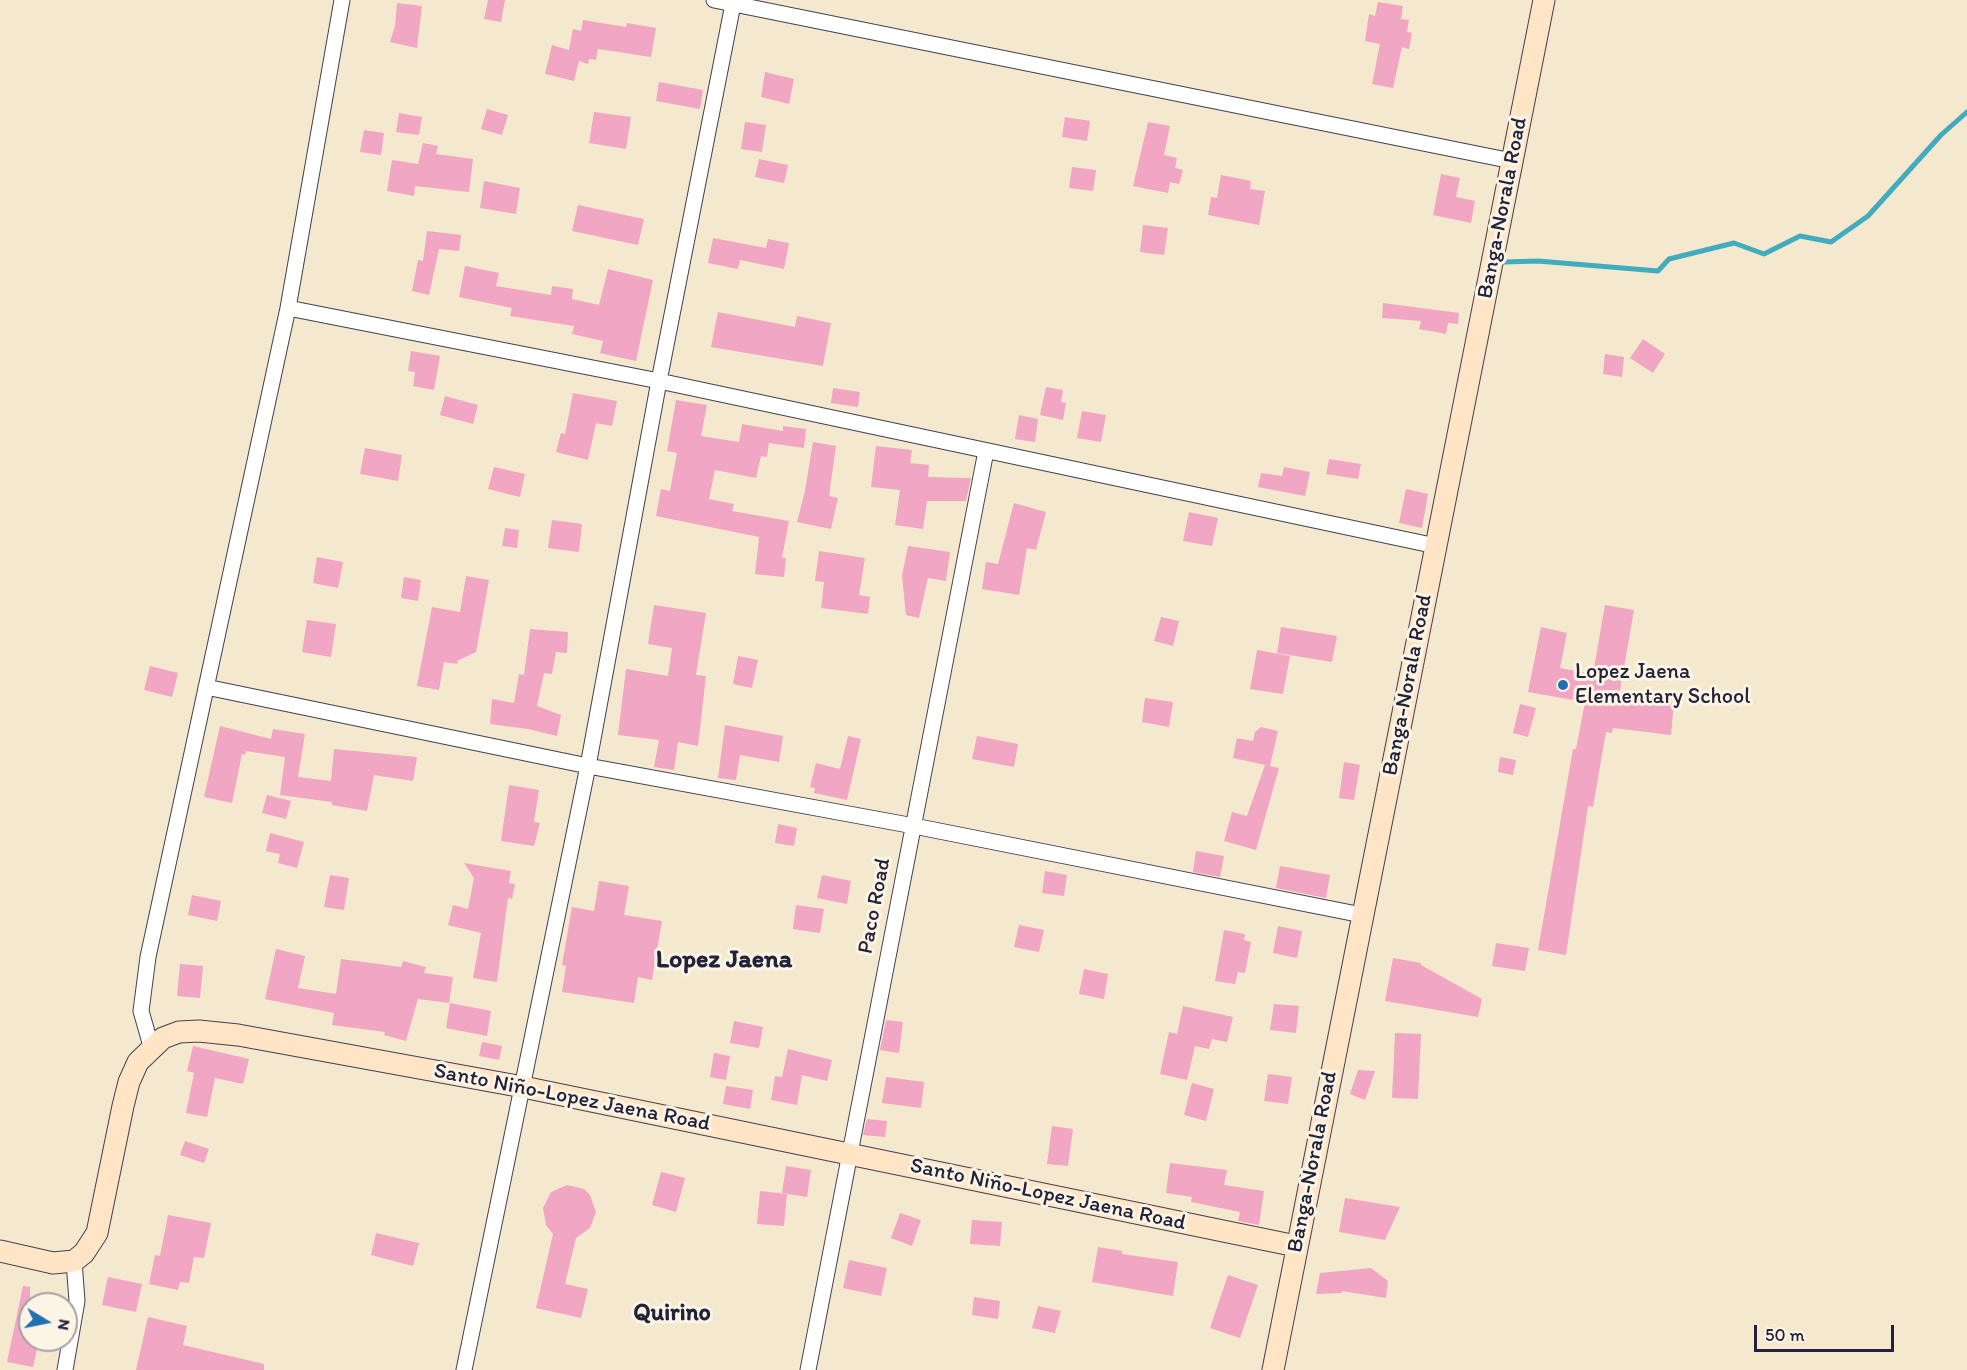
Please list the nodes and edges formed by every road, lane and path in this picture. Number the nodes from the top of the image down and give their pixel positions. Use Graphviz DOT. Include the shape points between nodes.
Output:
graph roads {
  1 [pos="342,0"];
  2 [pos="714,0"];
  3 [pos="1544,0"];
  4 [pos="733,4"];
  5 [pos="1512,161"];
  6 [pos="288,308"];
  7 [pos="659,381"];
  8 [pos="986,451"];
  9 [pos="1436,546"];
  10 [pos="206,687"];
  11 [pos="588,766"];
  12 [pos="914,826"];
  13 [pos="1362,915"];
  14 [pos="152,1046"];
  15 [pos="523,1087"];
  16 [pos="850,1154"];
  17 [pos="1296,1246"];
  18 [pos="0,1251"];
  19 [pos="74,1261"];
  20 [pos="65,1370"];
  21 [pos="464,1370"];
  22 [pos="808,1370"];
  23 [pos="1273,1370"];
  1 -- 6 [label="street"];
  2 -- 4 [label="street"];
  3 -- 5 [label="street, Banga-Norala Road"];
  4 -- 5 [label="street"];
  4 -- 7 [label="street"];
  5 -- 9 [label="street, Banga-Norala Road"];
  6 -- 7 [label="street"];
  6 -- 10 [label="street"];
  7 -- 8 [label="street"];
  7 -- 11 [label="street"];
  8 -- 9 [label="street"];
  8 -- 12 [label="street, Paco Road"];
  9 -- 13 [label="street, Banga-Norala Road"];
  10 -- 11 [label="street"];
  10 -- 14 [label="street" via="142,988 141,1011"];
  11 -- 12 [label="street"];
  11 -- 15 [label="street"];
  12 -- 13 [label="street"];
  12 -- 16 [label="street, Paco Road"];
  13 -- 17 [label="street, Banga-Norala Road"];
  14 -- 15 [label="street, Santo Niño-Lopez Jaena Road" via="179,1032 219,1031"];
  14 -- 19 [label="street, Santo Niño-Lopez Jaena Road" via="138,1062 129,1082 97,1233"];
  15 -- 16 [label="street, Santo Niño-Lopez Jaena Road"];
  15 -- 21 [label="street"];
  16 -- 17 [label="street, Santo Niño-Lopez Jaena Road"];
  16 -- 22 [label="street, Paco Road"];
  17 -- 23 [label="street, Banga-Norala Road"];
  18 -- 19 [label="street" via="52,1263"];
  19 -- 20 [label="street" via="77,1301"];
}
